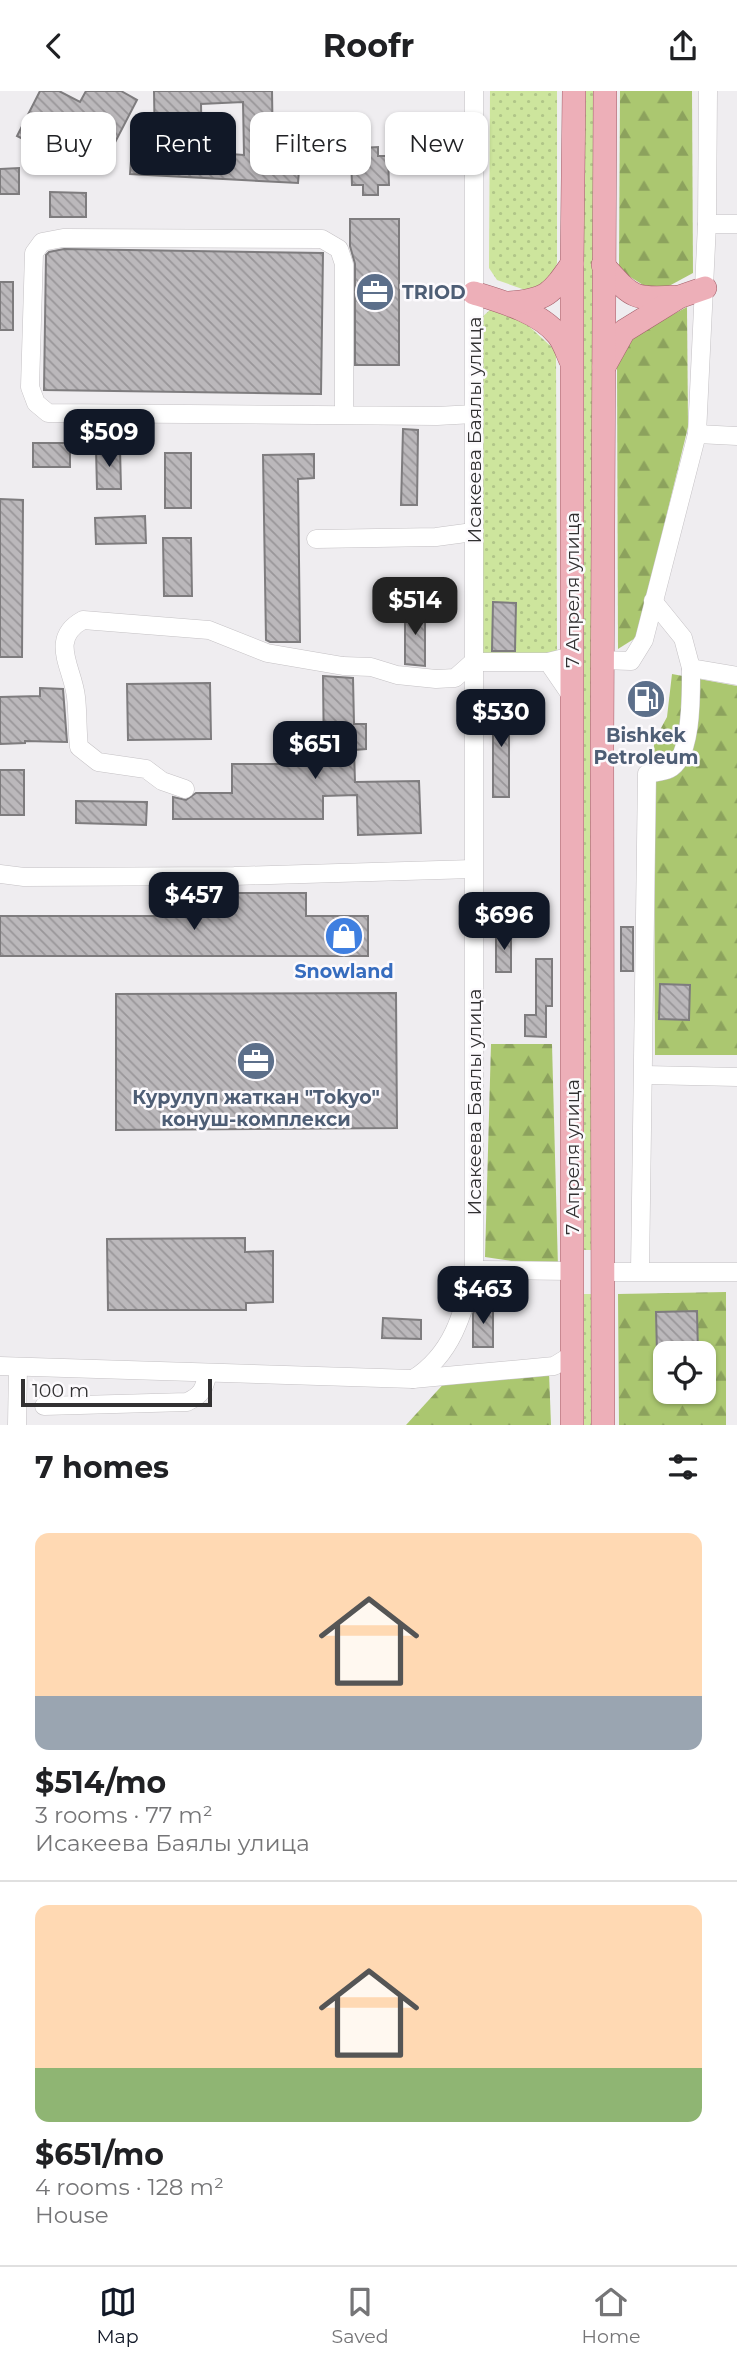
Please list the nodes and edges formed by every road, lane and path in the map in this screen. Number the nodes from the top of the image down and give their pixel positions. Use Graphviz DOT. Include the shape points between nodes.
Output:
graph roads {
  1 [pos="474,91"];
  2 [pos="574,91"];
  3 [pos="605,91"];
  4 [pos="708,91"];
  5 [pos="707,224"];
  6 [pos="737,224"];
  7 [pos="572,264"];
  8 [pos="603,265"];
  9 [pos="705,289"];
  10 [pos="474,293"];
  11 [pos="678,297"];
  12 [pos="509,303"];
  13 [pos="572,363"];
  14 [pos="603,370"];
  15 [pos="474,414"];
  16 [pos="344,415"];
  17 [pos="697,434"];
  18 [pos="737,436"];
  19 [pos="473,532"];
  20 [pos="316,539"];
  21 [pos="653,601"];
  22 [pos="572,656"];
  23 [pos="602,660"];
  24 [pos="473,662"];
  25 [pos="548,662"];
  26 [pos="691,668"];
  27 [pos="737,676"];
  28 [pos="572,698"];
  29 [pos="185,789"];
  30 [pos="474,869"];
  31 [pos="0,874"];
  32 [pos="24,877"];
  33 [pos="0,887"];
  34 [pos="645,1075"];
  35 [pos="737,1077"];
  36 [pos="474,1270"];
  37 [pos="572,1272"];
  38 [pos="603,1272"];
  39 [pos="640,1272"];
  40 [pos="737,1272"];
  41 [pos="572,1355"];
  42 [pos="9,1366"];
  43 [pos="208,1373"];
  44 [pos="413,1380"];
  45 [pos="8,1404"];
  46 [pos="44,1406"];
  47 [pos="17,1425"];
  48 [pos="572,1425"];
  49 [pos="603,1425"];
  1 -- 10 [label="street, Исакеева Баялы улица"];
  2 -- 7 [label="main road, 7 Апреля улица"];
  3 -- 8 [label="main road, 7 Апреля улица"];
  4 -- 5 [label="street"];
  5 -- 6 [label="street"];
  5 -- 9 [label="street"];
  7 -- 12 [label="main road" via="544,297"];
  7 -- 13 [label="main road, 7 Апреля улица"];
  8 -- 11 [label="main road" via="626,290 644,299"];
  8 -- 14 [label="main road, 7 Апреля улица"];
  9 -- 11 [label="main road"];
  9 -- 17 [label="street"];
  10 -- 12 [label="main road"];
  10 -- 15 [label="street, Исакеева Баялы улица"];
  11 -- 14 [label="main road" via="624,331"];
  12 -- 13 [label="main road" via="558,335"];
  13 -- 22 [label="main road, 7 Апреля улица"];
  14 -- 23 [label="main road, 7 Апреля улица"];
  15 -- 16 [label="street"];
  15 -- 19 [label="street, Исакеева Баялы улица"];
  16 -- 16 [label="street" via="47,413 36,403 30,387 34,253 41,242 62,238 322,239 338,249 344,264"];
  17 -- 18 [label="street"];
  17 -- 21 [label="street"];
  19 -- 20 [label="street"];
  19 -- 24 [label="street, Исакеева Баялы улица"];
  21 -- 23 [label="street" via="644,640 631,660"];
  21 -- 26 [label="street" via="683,638"];
  22 -- 25 [label="street"];
  22 -- 28 [label="main road, 7 Апреля улица"];
  23 -- 38 [label="main road, 7 Апреля улица"];
  24 -- 25 [label="street"];
  24 -- 29 [label="street" via="455,678 436,679 267,653 209,630 83,620 71,626 65,657 76,696 79,747 98,762 146,769"];
  24 -- 30 [label="street, Исакеева Баялы улица"];
  25 -- 28 [label="street"];
  26 -- 27 [label="street"];
  26 -- 34 [label="street" via="688,727 681,757 671,768 647,774"];
  28 -- 37 [label="main road, 7 Апреля улица"];
  30 -- 32 [label="street"];
  30 -- 36 [label="street, Исакеева Баялы улица"];
  31 -- 32 [label="street"];
  32 -- 33 [label="street"];
  34 -- 35 [label="street"];
  34 -- 39 [label="street"];
  36 -- 37 [label="street"];
  36 -- 44 [label="street, Исакеева Баялы улица" via="463,1315 449,1345"];
  37 -- 38 [label="main road"];
  37 -- 41 [label="main road, 7 Апреля улица"];
  38 -- 39 [label="street"];
  38 -- 49 [label="main road, 7 Апреля улица"];
  39 -- 40 [label="street"];
  41 -- 44 [label="street" via="554,1367"];
  41 -- 48 [label="main road, 7 Апреля улица"];
  42 -- 43 [label="street"];
  42 -- 45 [label="street"];
  43 -- 44 [label="street"];
  43 -- 46 [label="street" via="204,1391 187,1402"];
  45 -- 47 [label="street"];
}
